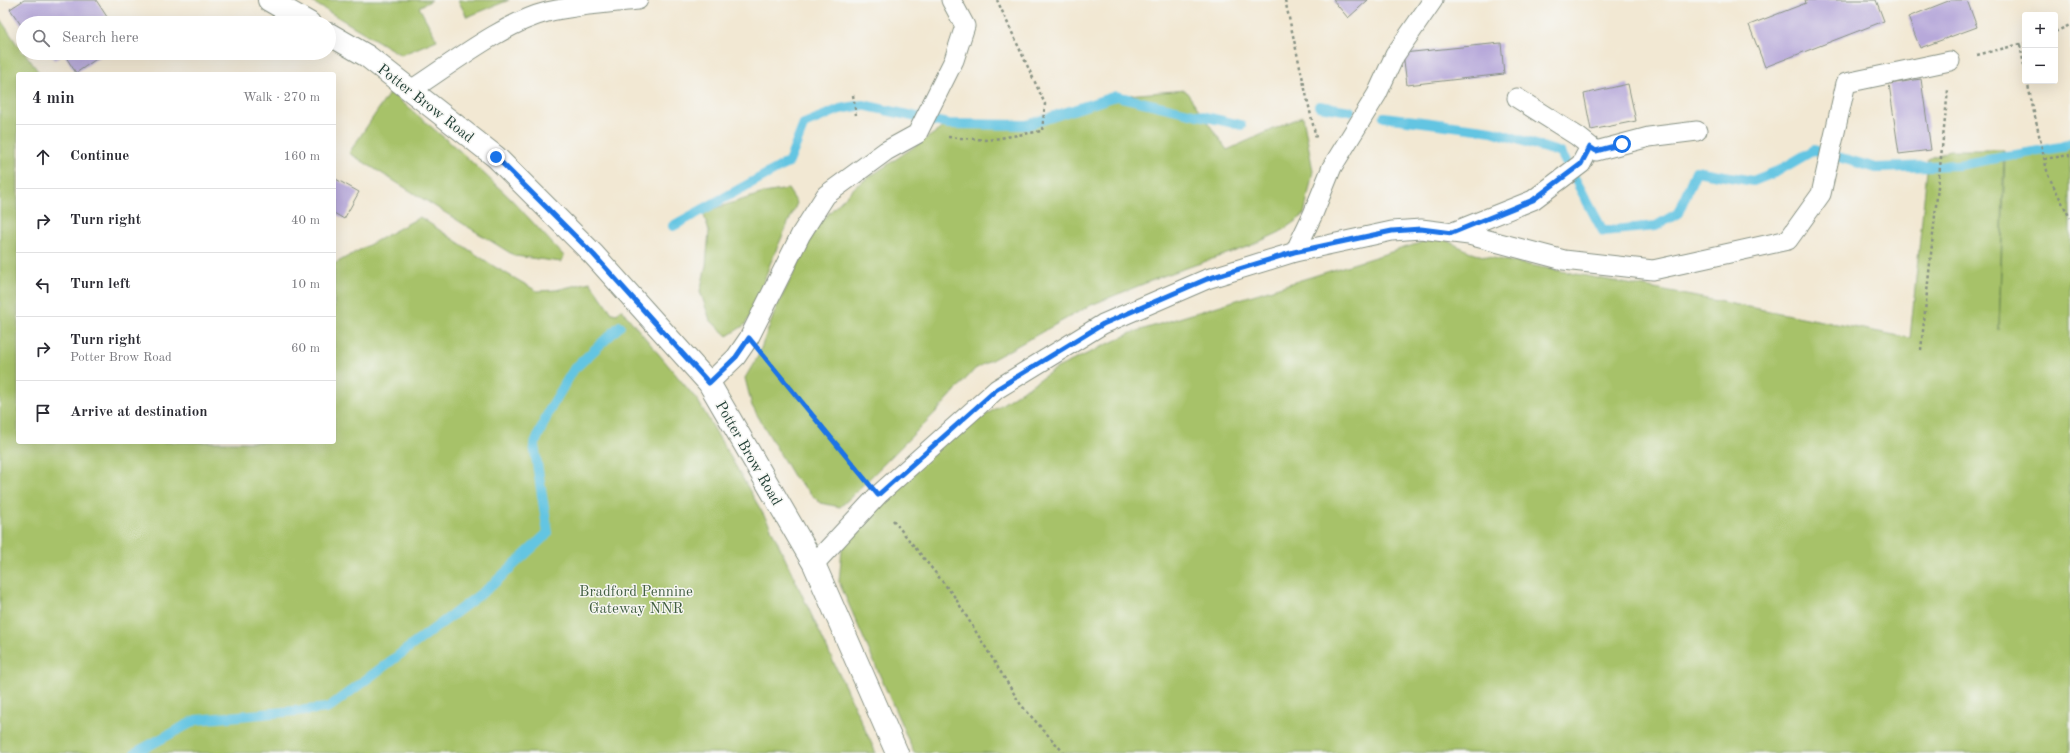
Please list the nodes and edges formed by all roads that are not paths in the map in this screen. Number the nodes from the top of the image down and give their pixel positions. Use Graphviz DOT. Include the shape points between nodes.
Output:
graph roads {
  1 [pos="269,0"];
  2 [pos="638,0"];
  3 [pos="951,0"];
  4 [pos="1433,0"];
  5 [pos="297,16"];
  6 [pos="336,38"];
  7 [pos="1950,61"];
  8 [pos="411,90"];
  9 [pos="1517,98"];
  10 [pos="1697,130"];
  11 [pos="1590,147"];
  12 [pos="1452,233"];
  13 [pos="1294,252"];
  14 [pos="709,383"];
  15 [pos="814,564"];
  16 [pos="897,753"];
  1 -- 5 [label="street"];
  2 -- 8 [label="lane" via="567,8 530,18 494,36"];
  3 -- 14 [label="lane" via="966,26 954,60 920,129 826,195 801,234 749,338 736,357"];
  4 -- 13 [label="lane" via="1396,55 1378,94 1336,161"];
  6 -- 8 [label="street, Potter Brow Road" via="367,56"];
  7 -- 12 [label="lane" via="1846,83 1821,194 1788,240 1653,270 1564,260 1469,235"];
  8 -- 14 [label="street, Potter Brow Road" via="496,157 594,255"];
  9 -- 11 [label="lane" via="1578,136"];
  10 -- 11 [label="lane" via="1649,137 1596,151"];
  11 -- 12 [label="lane" via="1581,164 1533,200"];
  12 -- 13 [label="lane" via="1421,229 1392,231"];
  13 -- 15 [label="lane" via="1207,279 1103,324 997,389 878,495"];
  14 -- 15 [label="street, Potter Brow Road"];
  15 -- 16 [label="street, Potter Brow Road"];
}
